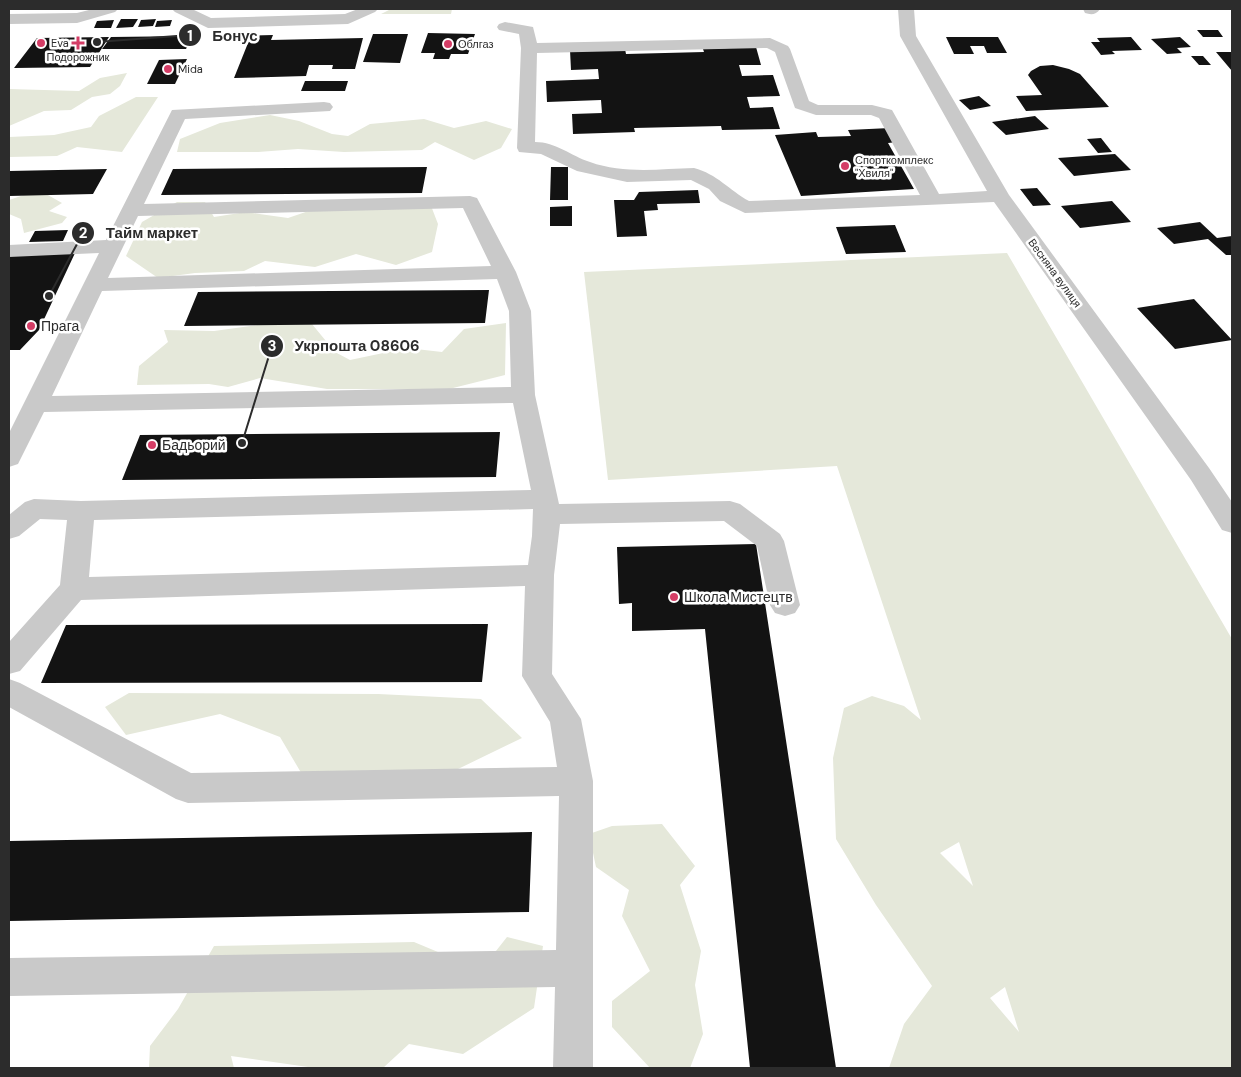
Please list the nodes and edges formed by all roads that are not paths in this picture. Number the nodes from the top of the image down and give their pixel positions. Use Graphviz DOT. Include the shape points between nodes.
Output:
graph roads {
  1 [pos="110,9"];
  2 [pos="180,9"];
  3 [pos="370,9"];
  4 [pos="906,9"];
  5 [pos="9,19"];
  6 [pos="505,27"];
  7 [pos="528,48"];
  8 [pos="324,107"];
  9 [pos="1000,196"];
  10 [pos="933,200"];
  11 [pos="131,210"];
  12 [pos="114,246"];
  13 [pos="9,251"];
  14 [pos="505,272"];
  15 [pos="94,285"];
  16 [pos="523,395"];
  17 [pos="35,404"];
  18 [pos="9,458"];
  19 [pos="546,507"];
  20 [pos="81,511"];
  21 [pos="1232,523"];
  22 [pos="9,530"];
  23 [pos="540,575"];
  24 [pos="74,589"];
  25 [pos="785,605"];
  26 [pos="9,662"];
  27 [pos="9,692"];
  28 [pos="576,781"];
  29 [pos="574,968"];
  30 [pos="9,977"];
  31 [pos="573,1068"];
  1 -- 5 [label="street" via="77,18"];
  2 -- 3 [label="street" via="208,23 348,20"];
  4 -- 9 [label="street, Весняна вулиця" via="908,36"];
  6 -- 7 [label="street" via="527,30"];
  7 -- 10 [label="street" via="770,43 782,49 801,104 816,110 872,110 886,114"];
  7 -- 10 [label="street" via="526,148 544,148 584,167 627,176 694,174 716,185 727,197 745,207"];
  8 -- 11 [label="street" via="178,114"];
  9 -- 10 [label="street"];
  9 -- 21 [label="street, Весняна вулиця"];
  11 -- 12 [label="street"];
  11 -- 14 [label="street" via="470,202"];
  12 -- 13 [label="street"];
  12 -- 15 [label="street"];
  14 -- 15 [label="street"];
  14 -- 16 [label="street" via="520,311"];
  15 -- 17 [label="street"];
  16 -- 17 [label="street"];
  16 -- 19 [label="street"];
  17 -- 18 [label="street"];
  19 -- 20 [label="street"];
  19 -- 23 [label="street" via="546,536"];
  19 -- 25 [label="street" via="730,511 770,541"];
  20 -- 22 [label="street" via="34,509"];
  20 -- 24 [label="street"];
  23 -- 24 [label="street"];
  23 -- 28 [label="street" via="537,676 564,719"];
  24 -- 26 [label="street"];
  27 -- 28 [label="street" via="188,788"];
  28 -- 29 [label="street"];
  29 -- 30 [label="street"];
  29 -- 31 [label="street"];
}
